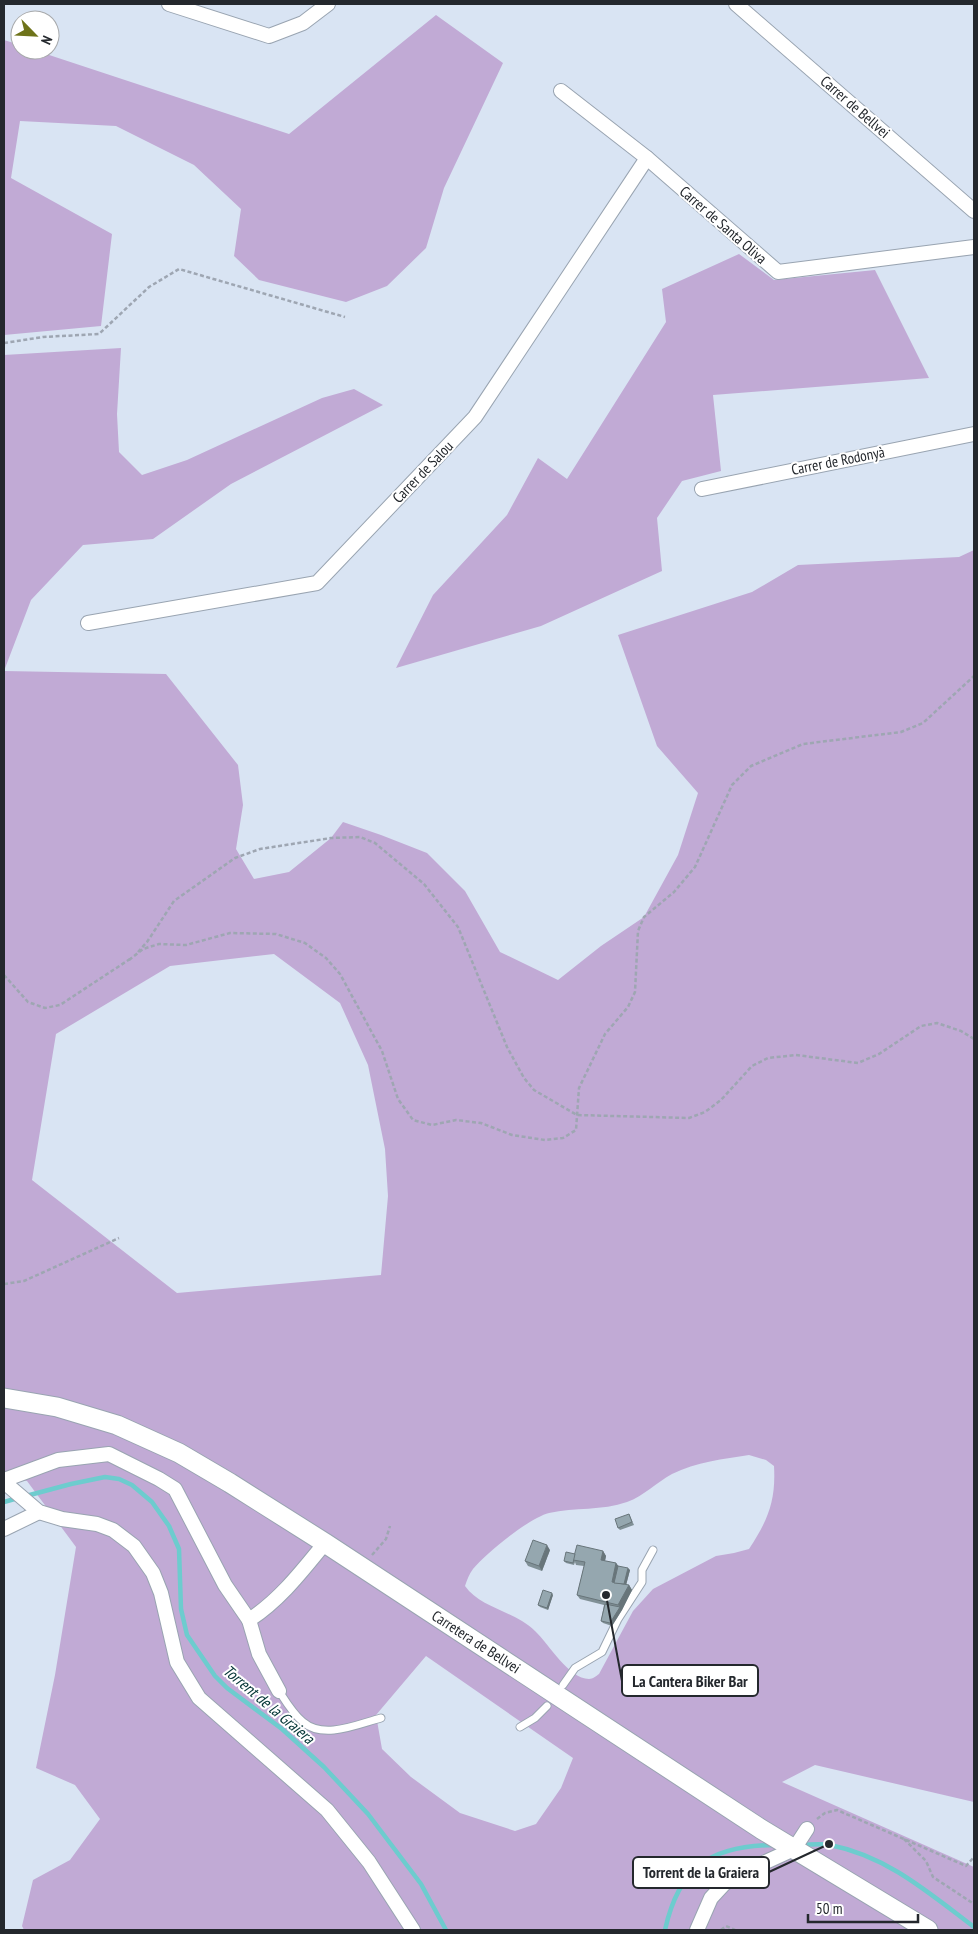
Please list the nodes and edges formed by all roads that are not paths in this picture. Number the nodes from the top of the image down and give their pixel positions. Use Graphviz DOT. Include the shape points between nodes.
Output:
graph roads {
  1 [pos="169,4"];
  2 [pos="328,4"];
  3 [pos="736,4"];
  4 [pos="561,91"];
  5 [pos="647,158"];
  6 [pos="974,211"];
  7 [pos="974,246"];
  8 [pos="974,434"];
  9 [pos="702,489"];
  10 [pos="88,623"];
  11 [pos="4,1398"];
  12 [pos="7,1484"];
  13 [pos="39,1512"];
  14 [pos="4,1529"];
  15 [pos="325,1543"];
  16 [pos="654,1550"];
  17 [pos="249,1620"];
  18 [pos="563,1685"];
  19 [pos="279,1692"];
  20 [pos="547,1706"];
  21 [pos="381,1718"];
  22 [pos="520,1727"];
  23 [pos="807,1829"];
  24 [pos="794,1849"];
  25 [pos="413,1930"];
  26 [pos="697,1930"];
  27 [pos="928,1930"];
  1 -- 2 [label="street" via="269,36 303,23"];
  3 -- 6 [label="street, Carrer de Bellvei"];
  4 -- 5 [label="street, Carrer de Santa Oliva"];
  5 -- 7 [label="street, Carrer de Santa Oliva" via="778,272"];
  5 -- 10 [label="street, Carrer de Salou" via="475,417 317,583"];
  8 -- 9 [label="street, Carrer de Rodonyà"];
  11 -- 15 [label="main road, Carretera de Bellvei" via="57,1407 117,1425 178,1453"];
  12 -- 13 [label="street"];
  12 -- 17 [label="street" via="58,1460 109,1454 159,1479 175,1489 225,1585"];
  13 -- 14 [label="street"];
  13 -- 25 [label="street" via="97,1524 113,1530 134,1546 153,1573 178,1662 199,1698 327,1810 369,1862"];
  15 -- 17 [label="street" via="288,1588"];
  15 -- 24 [label="main road, Carretera de Bellvei"];
  16 -- 18 [label="lane" via="642,1570 642,1582 602,1652 575,1668"];
  17 -- 19 [label="street" via="259,1654"];
  19 -- 21 [label="lane" via="303,1723 316,1729 331,1731"];
  20 -- 22 [label="lane"];
  23 -- 24 [label="street"];
  24 -- 26 [label="street" via="724,1884 711,1898"];
  24 -- 27 [label="main road, Carretera de Bellvei"];
}
